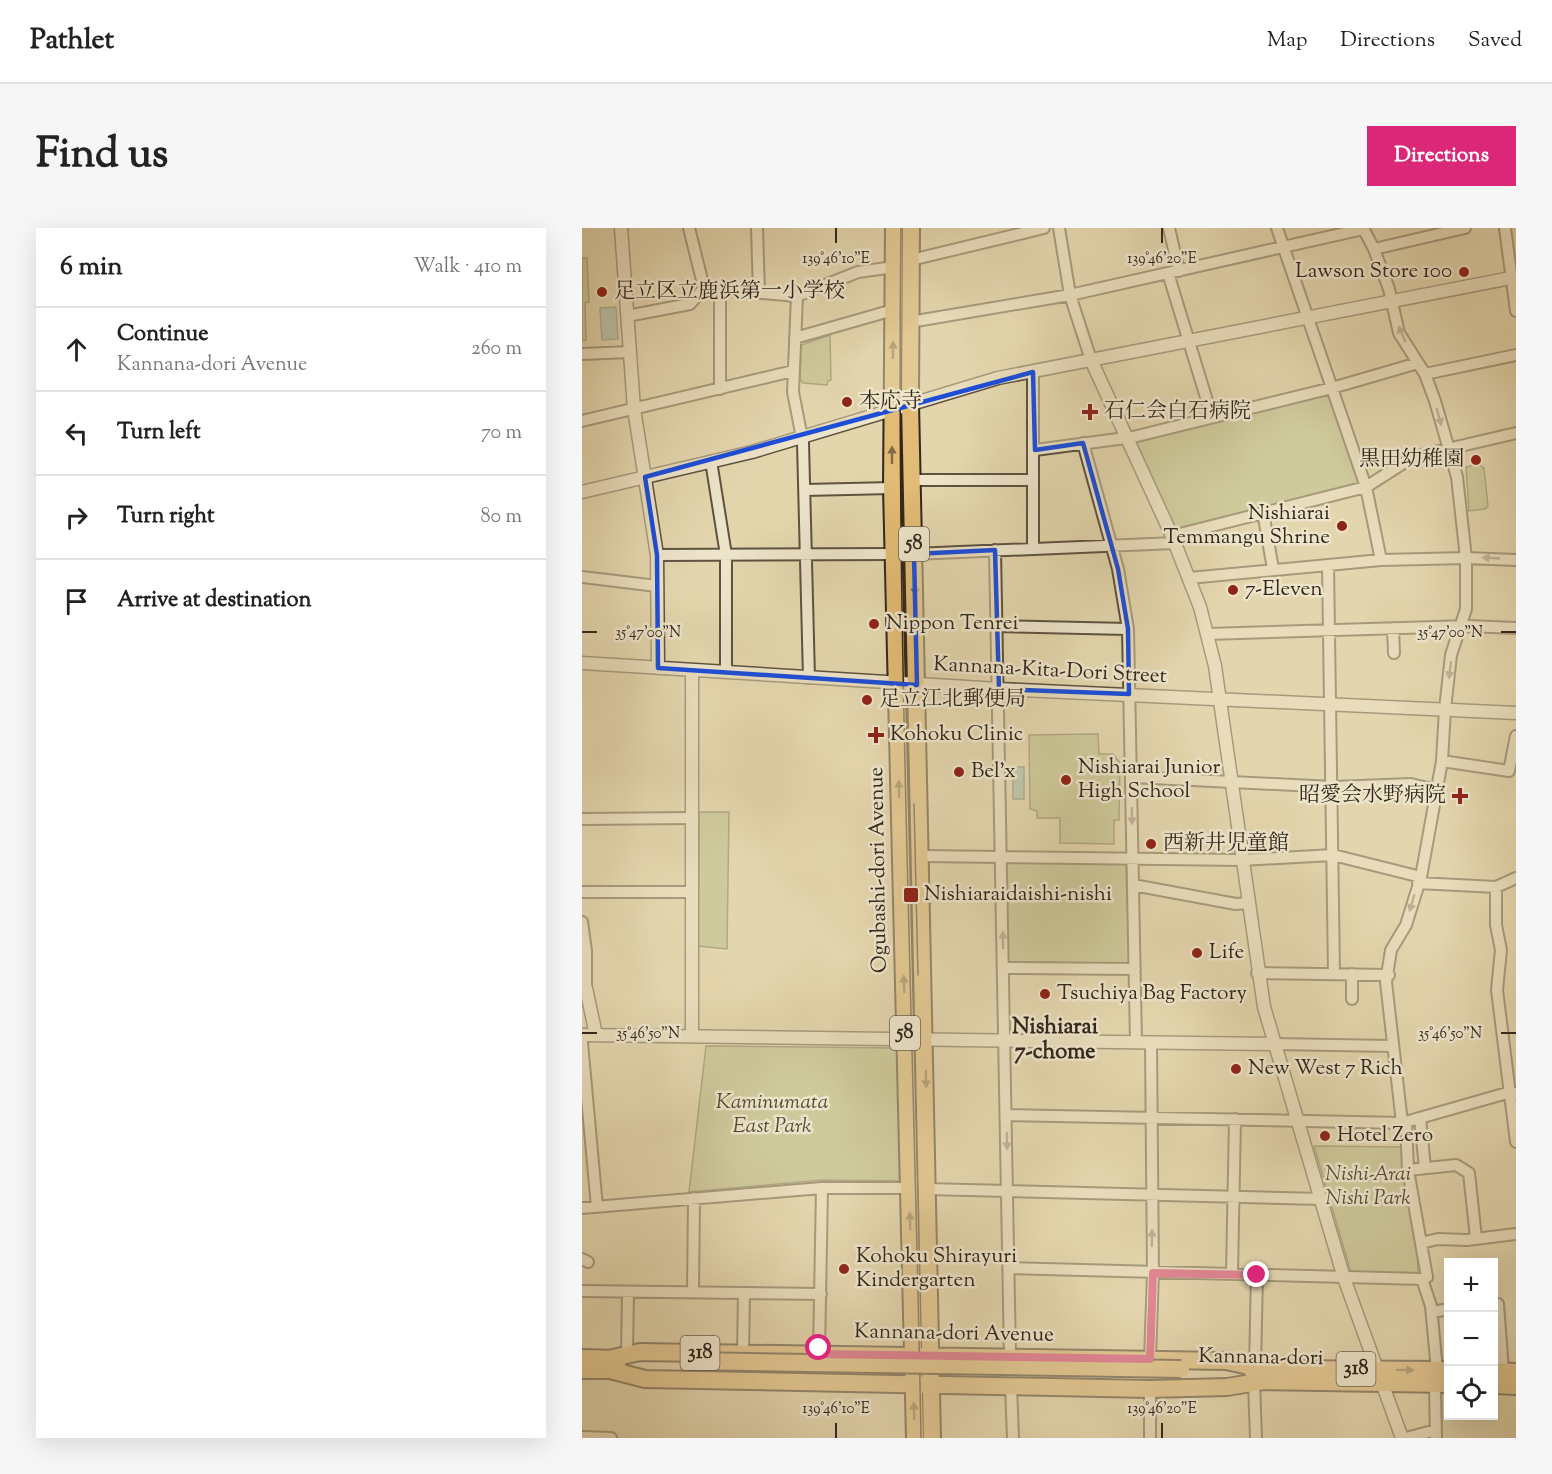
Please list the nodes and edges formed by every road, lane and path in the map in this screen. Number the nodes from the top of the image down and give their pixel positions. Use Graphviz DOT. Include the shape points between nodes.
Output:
graph roads {
  1 [pos="621,228"];
  2 [pos="689,228"];
  3 [pos="757,228"];
  4 [pos="894,228"];
  5 [pos="911,228"];
  6 [pos="1044,228"];
  7 [pos="1059,228"];
  8 [pos="1169,228"];
  9 [pos="1277,228"];
  10 [pos="1465,228"];
  11 [pos="1505,228"];
  12 [pos="1363,229"];
  13 [pos="1425,232"];
  14 [pos="1286,248"];
  15 [pos="1374,249"];
  16 [pos="911,260"];
  17 [pos="894,267"];
  18 [pos="1173,272"];
  19 [pos="1514,278"];
  20 [pos="704,288"];
  21 [pos="720,290"];
  22 [pos="759,293"];
  23 [pos="1070,295"];
  24 [pos="797,296"];
  25 [pos="1393,303"];
  26 [pos="893,310"];
  27 [pos="1516,310"];
  28 [pos="627,316"];
  29 [pos="1308,319"];
  30 [pos="910,321"];
  31 [pos="795,338"];
  32 [pos="1188,342"];
  33 [pos="630,352"];
  34 [pos="582,354"];
  35 [pos="1516,355"];
  36 [pos="1091,360"];
  37 [pos="1418,363"];
  38 [pos="793,371"];
  39 [pos="1033,372"];
  40 [pos="1425,374"];
  41 [pos="1332,388"];
  42 [pos="720,389"];
  43 [pos="910,403"];
  44 [pos="892,408"];
  45 [pos="634,409"];
  46 [pos="1212,417"];
  47 [pos="582,421"];
  48 [pos="1516,433"];
  49 [pos="802,436"];
  50 [pos="1126,437"];
  51 [pos="1083,443"];
  52 [pos="1448,449"];
  53 [pos="1035,450"];
  54 [pos="711,461"];
  55 [pos="645,477"];
  56 [pos="912,480"];
  57 [pos="1033,480"];
  58 [pos="1366,487"];
  59 [pos="892,488"];
  60 [pos="805,490"];
  61 [pos="582,492"];
  62 [pos="1263,512"];
  63 [pos="1173,539"];
  64 [pos="1112,546"];
  65 [pos="1034,548"];
  66 [pos="995,550"];
  67 [pos="806,554"];
  68 [pos="894,554"];
  69 [pos="914,554"];
  70 [pos="657,555"];
  71 [pos="726,555"];
  72 [pos="1466,558"];
  73 [pos="1381,560"];
  74 [pos="1516,560"];
  75 [pos="1328,565"];
  76 [pos="1272,569"];
  77 [pos="582,577"];
  78 [pos="1189,578"];
  79 [pos="657,586"];
  80 [pos="997,626"];
  81 [pos="1460,627"];
  82 [pos="1393,628"];
  83 [pos="1516,628"];
  84 [pos="1128,629"];
  85 [pos="1331,630"];
  86 [pos="1208,634"];
  87 [pos="1394,653"];
  88 [pos="582,663"];
  89 [pos="658,668"];
  90 [pos="692,670"];
  91 [pos="726,672"];
  92 [pos="808,678"];
  93 [pos="897,681"];
  94 [pos="916,684"];
  95 [pos="999,689"];
  96 [pos="1129,694"];
  97 [pos="1220,698"];
  98 [pos="1332,704"];
  99 [pos="1444,709"];
  100 [pos="1516,713"];
  101 [pos="1516,736"];
  102 [pos="1442,760"];
  103 [pos="1132,777"];
  104 [pos="1231,782"];
  105 [pos="1333,787"];
  106 [pos="1436,789"];
  107 [pos="692,818"];
  108 [pos="582,819"];
  109 [pos="1333,855"];
  110 [pos="922,856"];
  111 [pos="1002,857"];
  112 [pos="1132,860"];
  113 [pos="1242,861"];
  114 [pos="1516,878"];
  115 [pos="1419,880"];
  116 [pos="1133,885"];
  117 [pos="1496,887"];
  118 [pos="582,892"];
  119 [pos="692,892"];
  120 [pos="1248,903"];
  121 [pos="582,922"];
  122 [pos="1003,968"];
  123 [pos="1135,969"];
  124 [pos="1257,973"];
  125 [pos="1334,974"];
  126 [pos="1352,974"];
  127 [pos="1389,975"];
  128 [pos="584,983"];
  129 [pos="1352,999"];
  130 [pos="582,1035"];
  131 [pos="596,1035"];
  132 [pos="692,1036"];
  133 [pos="906,1040"];
  134 [pos="925,1040"];
  135 [pos="1004,1041"];
  136 [pos="582,1043"];
  137 [pos="1136,1043"];
  138 [pos="1151,1043"];
  139 [pos="1275,1044"];
  140 [pos="1392,1046"];
  141 [pos="1513,1093"];
  142 [pos="1006,1115"];
  143 [pos="1151,1117"];
  144 [pos="1420,1118"];
  145 [pos="1235,1119"];
  146 [pos="1297,1121"];
  147 [pos="586,1123"];
  148 [pos="1404,1123"];
  149 [pos="1516,1142"];
  150 [pos="1425,1168"];
  151 [pos="1408,1170"];
  152 [pos="822,1188"];
  153 [pos="918,1189"];
  154 [pos="1008,1191"];
  155 [pos="1153,1195"];
  156 [pos="1234,1196"];
  157 [pos="694,1198"];
  158 [pos="1322,1199"];
  159 [pos="597,1207"];
  160 [pos="582,1209"];
  161 [pos="1516,1234"];
  162 [pos="1476,1238"];
  163 [pos="1421,1243"];
  164 [pos="1010,1268"];
  165 [pos="1153,1273"];
  166 [pos="1232,1274"];
  167 [pos="1257,1275"];
  168 [pos="1344,1278"];
  169 [pos="1422,1279"];
  170 [pos="582,1291"];
  171 [pos="628,1292"];
  172 [pos="693,1292"];
  173 [pos="744,1294"];
  174 [pos="821,1294"];
  175 [pos="1498,1304"];
  176 [pos="1444,1310"];
  177 [pos="1432,1312"];
  178 [pos="743,1353"];
  179 [pos="627,1354"];
  180 [pos="819,1354"];
  181 [pos="913,1355"];
  182 [pos="931,1355"];
  183 [pos="1010,1357"];
  184 [pos="582,1358"];
  185 [pos="1150,1359"];
  186 [pos="609,1364"];
  187 [pos="582,1370"];
  188 [pos="1181,1374"];
  189 [pos="1259,1375"];
  190 [pos="1502,1375"];
  191 [pos="1378,1376"];
  192 [pos="1442,1377"];
  193 [pos="913,1384"];
  194 [pos="931,1384"];
  195 [pos="1011,1386"];
  196 [pos="1516,1386"];
  197 [pos="1150,1389"];
  198 [pos="1436,1434"];
  199 [pos="582,1437"];
  200 [pos="587,1438"];
  201 [pos="611,1438"];
  202 [pos="915,1438"];
  203 [pos="932,1438"];
  204 [pos="1013,1438"];
  205 [pos="1150,1438"];
  206 [pos="1256,1438"];
  207 [pos="1402,1438"];
  208 [pos="1406,1438"];
  1 -- 28 [label="street"];
  2 -- 20 [label="street"];
  3 -- 22 [label="street"];
  4 -- 17 [label="main road, Ogubashi-dori Avenue / 58"];
  5 -- 16 [label="main road, Ogubashi-dori Avenue / 58"];
  6 -- 16 [label="street"];
  7 -- 23 [label="street"];
  8 -- 18 [label="street"];
  9 -- 14 [label="street"];
  10 -- 13 [label="street"];
  11 -- 19 [label="street"];
  12 -- 14 [label="street"];
  12 -- 15 [label="street"];
  13 -- 15 [label="street"];
  14 -- 18 [label="street"];
  14 -- 29 [label="street"];
  15 -- 25 [label="street"];
  16 -- 30 [label="main road, Ogubashi-dori Avenue / 58"];
  17 -- 24 [label="street" via="858,272"];
  17 -- 26 [label="main road, Ogubashi-dori Avenue / 58"];
  18 -- 23 [label="street"];
  18 -- 32 [label="street"];
  19 -- 25 [label="street"];
  19 -- 27 [label="street"];
  20 -- 21 [label="street"];
  20 -- 28 [label="street" via="690,304"];
  21 -- 22 [label="street"];
  21 -- 42 [label="street"];
  22 -- 24 [label="street"];
  23 -- 30 [label="street"];
  23 -- 36 [label="street"];
  24 -- 31 [label="street"];
  25 -- 29 [label="street"];
  37 -- 25 [label="street, one-way" via="1399,333"];
  26 -- 31 [label="street"];
  44 -- 26 [label="main road, Ogubashi-dori Avenue / 58, one-way"];
  28 -- 33 [label="street"];
  29 -- 32 [label="street"];
  29 -- 41 [label="street"];
  30 -- 43 [label="main road, Ogubashi-dori Avenue / 58"];
  31 -- 38 [label="street"];
  32 -- 36 [label="street"];
  32 -- 46 [label="street"];
  33 -- 34 [label="street"];
  33 -- 45 [label="street"];
  35 -- 40 [label="street"];
  36 -- 39 [label="street"];
  36 -- 50 [label="street"];
  37 -- 40 [label="street"];
  37 -- 41 [label="street"];
  38 -- 42 [label="street"];
  38 -- 49 [label="street" via="794,405"];
  39 -- 43 [label="street"];
  39 -- 53 [label="street"];
  40 -- 52 [label="street, one-way"];
  41 -- 46 [label="street"];
  41 -- 58 [label="street"];
  42 -- 45 [label="street"];
  43 -- 44 [label="street"];
  43 -- 56 [label="main road, Ogubashi-dori Avenue / 58"];
  44 -- 49 [label="street"];
  59 -- 44 [label="main road, Ogubashi-dori Avenue / 58, one-way"];
  45 -- 47 [label="street"];
  45 -- 55 [label="street"];
  46 -- 50 [label="street"];
  48 -- 52 [label="street"];
  49 -- 54 [label="street"];
  49 -- 60 [label="street"];
  50 -- 51 [label="street"];
  50 -- 63 [label="street"];
  51 -- 53 [label="street"];
  51 -- 64 [label="street"];
  52 -- 58 [label="street" via="1413,457"];
  52 -- 72 [label="street" via="1457,477"];
  53 -- 57 [label="street"];
  54 -- 55 [label="street"];
  54 -- 71 [label="street"];
  55 -- 61 [label="street"];
  55 -- 70 [label="street"];
  56 -- 57 [label="street"];
  56 -- 69 [label="main road, Ogubashi-dori Avenue / 58"];
  57 -- 65 [label="street"];
  58 -- 62 [label="street"];
  58 -- 73 [label="street"];
  59 -- 60 [label="street"];
  59 -- 68 [label="main road, Ogubashi-dori Avenue / 58"];
  60 -- 67 [label="street"];
  62 -- 63 [label="street"];
  62 -- 76 [label="street"];
  63 -- 64 [label="street"];
  63 -- 78 [label="street"];
  64 -- 65 [label="street"];
  64 -- 84 [label="street"];
  65 -- 66 [label="street"];
  66 -- 69 [label="street"];
  66 -- 80 [label="street"];
  67 -- 68 [label="street"];
  67 -- 71 [label="street"];
  67 -- 92 [label="street"];
  68 -- 93 [label="main road, Ogubashi-dori Avenue / 58"];
  69 -- 94 [label="main road, Ogubashi-dori Avenue / 58, one-way"];
  70 -- 71 [label="street"];
  70 -- 79 [label="street"];
  71 -- 91 [label="street"];
  72 -- 73 [label="street"];
  74 -- 72 [label="street, one-way"];
  72 -- 81 [label="street" via="1466,609"];
  73 -- 75 [label="street"];
  75 -- 76 [label="street"];
  75 -- 85 [label="street"];
  76 -- 78 [label="street"];
  77 -- 79 [label="street"];
  78 -- 86 [label="street"];
  79 -- 89 [label="street"];
  80 -- 84 [label="street"];
  80 -- 95 [label="street"];
  81 -- 82 [label="street"];
  81 -- 83 [label="street"];
  81 -- 99 [label="street, one-way"];
  82 -- 85 [label="street"];
  82 -- 87 [label="street"];
  84 -- 96 [label="street"];
  85 -- 86 [label="street"];
  85 -- 98 [label="street"];
  86 -- 97 [label="street"];
  88 -- 89 [label="street, Kannana-Kita-Dori Street"];
  89 -- 90 [label="street, Kannana-Kita-Dori Street"];
  90 -- 91 [label="street, Kannana-Kita-Dori Street"];
  90 -- 107 [label="street"];
  91 -- 92 [label="street, Kannana-Kita-Dori Street"];
  92 -- 93 [label="street, Kannana-Kita-Dori Street"];
  93 -- 94 [label="street, Kannana-Kita-Dori Street"];
  133 -- 93 [label="main road, Ogubashi-dori Avenue / 58, one-way"];
  94 -- 95 [label="street, Kannana-Kita-Dori Street"];
  94 -- 110 [label="main road, Ogubashi-dori Avenue / 58"];
  95 -- 96 [label="street, Kannana-Kita-Dori Street"];
  95 -- 111 [label="street"];
  96 -- 97 [label="street, Kannana-Kita-Dori Street"];
  96 -- 103 [label="street"];
  97 -- 98 [label="street, Kannana-Kita-Dori Street"];
  97 -- 104 [label="street"];
  98 -- 99 [label="street, Kannana-Kita-Dori Street"];
  98 -- 105 [label="street"];
  99 -- 100 [label="street, Kannana-Kita-Dori Street"];
  99 -- 102 [label="street"];
  101 -- 102 [label="street" via="1509,771"];
  102 -- 106 [label="street"];
  103 -- 104 [label="street"];
  103 -- 112 [label="street, one-way"];
  104 -- 105 [label="street"];
  104 -- 113 [label="street"];
  105 -- 106 [label="street" via="1411,784"];
  105 -- 109 [label="street"];
  106 -- 115 [label="street"];
  107 -- 108 [label="street"];
  107 -- 119 [label="street"];
  109 -- 113 [label="street"];
  109 -- 115 [label="street"];
  109 -- 125 [label="street"];
  110 -- 111 [label="street"];
  110 -- 134 [label="main road, Ogubashi-dori Avenue / 58"];
  111 -- 112 [label="street"];
  122 -- 111 [label="street, one-way"];
  112 -- 113 [label="street"];
  112 -- 116 [label="street"];
  113 -- 120 [label="street"];
  114 -- 117 [label="street"];
  115 -- 117 [label="street"];
  115 -- 127 [label="street, one-way" via="1406,925 1391,950"];
  116 -- 120 [label="street"];
  116 -- 123 [label="street"];
  117 -- 141 [label="street" via="1496,925 1501,950 1497,990 1502,1049"];
  118 -- 119 [label="street"];
  119 -- 132 [label="street"];
  120 -- 124 [label="street"];
  121 -- 128 [label="street" via="586,951"];
  122 -- 123 [label="street"];
  122 -- 135 [label="street"];
  123 -- 137 [label="street"];
  124 -- 125 [label="street"];
  124 -- 139 [label="street"];
  125 -- 126 [label="street"];
  126 -- 127 [label="street"];
  126 -- 129 [label="street"];
  127 -- 140 [label="street" via="1386,991"];
  128 -- 131 [label="street"];
  130 -- 131 [label="street"];
  131 -- 132 [label="street"];
  132 -- 133 [label="street"];
  133 -- 134 [label="street"];
  133 -- 153 [label="main road, Ogubashi-dori Avenue / 58"];
  134 -- 135 [label="street"];
  134 -- 153 [label="main road, Ogubashi-dori Avenue / 58, one-way"];
  135 -- 137 [label="street"];
  135 -- 142 [label="street"];
  136 -- 147 [label="street"];
  137 -- 138 [label="street"];
  138 -- 139 [label="street"];
  138 -- 143 [label="street"];
  139 -- 140 [label="street"];
  139 -- 146 [label="street"];
  140 -- 148 [label="street"];
  141 -- 144 [label="street"];
  141 -- 149 [label="street"];
  142 -- 143 [label="street"];
  142 -- 154 [label="street, one-way"];
  143 -- 145 [label="street"];
  143 -- 155 [label="street"];
  144 -- 148 [label="street"];
  144 -- 150 [label="street"];
  145 -- 146 [label="street"];
  145 -- 156 [label="street"];
  146 -- 148 [label="street"];
  146 -- 158 [label="street"];
  147 -- 159 [label="street"];
  148 -- 151 [label="street"];
  150 -- 151 [label="street"];
  150 -- 162 [label="street" via="1456,1165 1469,1173"];
  151 -- 163 [label="street"];
  152 -- 153 [label="street"];
  152 -- 157 [label="street"];
  152 -- 174 [label="street"];
  153 -- 154 [label="street"];
  181 -- 153 [label="main road, Ogubashi-dori Avenue / 58, one-way"];
  153 -- 182 [label="main road, Ogubashi-dori Avenue / 58"];
  154 -- 155 [label="street"];
  154 -- 164 [label="street"];
  155 -- 156 [label="street"];
  165 -- 155 [label="street, one-way"];
  156 -- 158 [label="street"];
  156 -- 166 [label="street"];
  157 -- 159 [label="street"];
  157 -- 172 [label="street"];
  158 -- 168 [label="street"];
  159 -- 160 [label="street"];
  161 -- 162 [label="street"];
  162 -- 163 [label="street"];
  163 -- 169 [label="street" via="1427,1277"];
  164 -- 165 [label="street"];
  164 -- 183 [label="street"];
  165 -- 166 [label="street"];
  165 -- 185 [label="street"];
  166 -- 167 [label="street"];
  167 -- 168 [label="street"];
  167 -- 189 [label="street"];
  168 -- 169 [label="street"];
  168 -- 191 [label="street"];
  169 -- 177 [label="street"];
  170 -- 171 [label="street"];
  171 -- 172 [label="street"];
  171 -- 179 [label="street"];
  172 -- 173 [label="street"];
  173 -- 174 [label="street"];
  173 -- 178 [label="street"];
  174 -- 180 [label="street"];
  175 -- 190 [label="street"];
  176 -- 177 [label="street"];
  177 -- 192 [label="street"];
  178 -- 179 [label="main road, Kannana-dori Avenue / 318"];
  178 -- 180 [label="main road, Kannana-dori Avenue / 318"];
  179 -- 186 [label="main road, Kannana-dori Avenue / 318"];
  180 -- 181 [label="main road, Kannana-dori Avenue / 318"];
  181 -- 182 [label="main road, Kannana-dori Avenue / 318"];
  181 -- 193 [label="main road, Ogubashi-dori Avenue / 58"];
  182 -- 183 [label="main road, Kannana-dori Avenue / 318"];
  182 -- 194 [label="main road, 58"];
  183 -- 185 [label="main road, Kannana-dori Avenue / 318"];
  184 -- 186 [label="main road, Kannana-dori Avenue / 318"];
  185 -- 189 [label="main road, Kannana-dori Avenue / 318" via="1226,1361"];
  186 -- 187 [label="main road, Kannana-dori Avenue / 318"];
  186 -- 188 [label="main road, Kannana-dori Avenue / 318"];
  186 -- 193 [label="main road, Kannana-dori Avenue / 318" via="645,1379"];
  188 -- 189 [label="main road, Kannana-dori / 318"];
  189 -- 191 [label="main road, Kannana-dori / 318"];
  189 -- 197 [label="main road, Kannana-dori Avenue / 318" via="1227,1387"];
  189 -- 206 [label="street"];
  190 -- 196 [label="main road"];
  191 -- 192 [label="main road, Kannana-dori / 318"];
  191 -- 207 [label="street"];
  192 -- 198 [label="street"];
  193 -- 194 [label="main road, Kannana-dori Avenue / 318"];
  202 -- 193 [label="main road, Ogubashi-dori Avenue / 58, one-way"];
  194 -- 195 [label="main road, Kannana-dori Avenue / 318"];
  194 -- 203 [label="main road, 58"];
  195 -- 197 [label="main road, Kannana-dori Avenue / 318"];
  195 -- 204 [label="street"];
  197 -- 205 [label="street"];
  198 -- 208 [label="street"];
  199 -- 200 [label="street"];
  200 -- 201 [label="street"];
}
